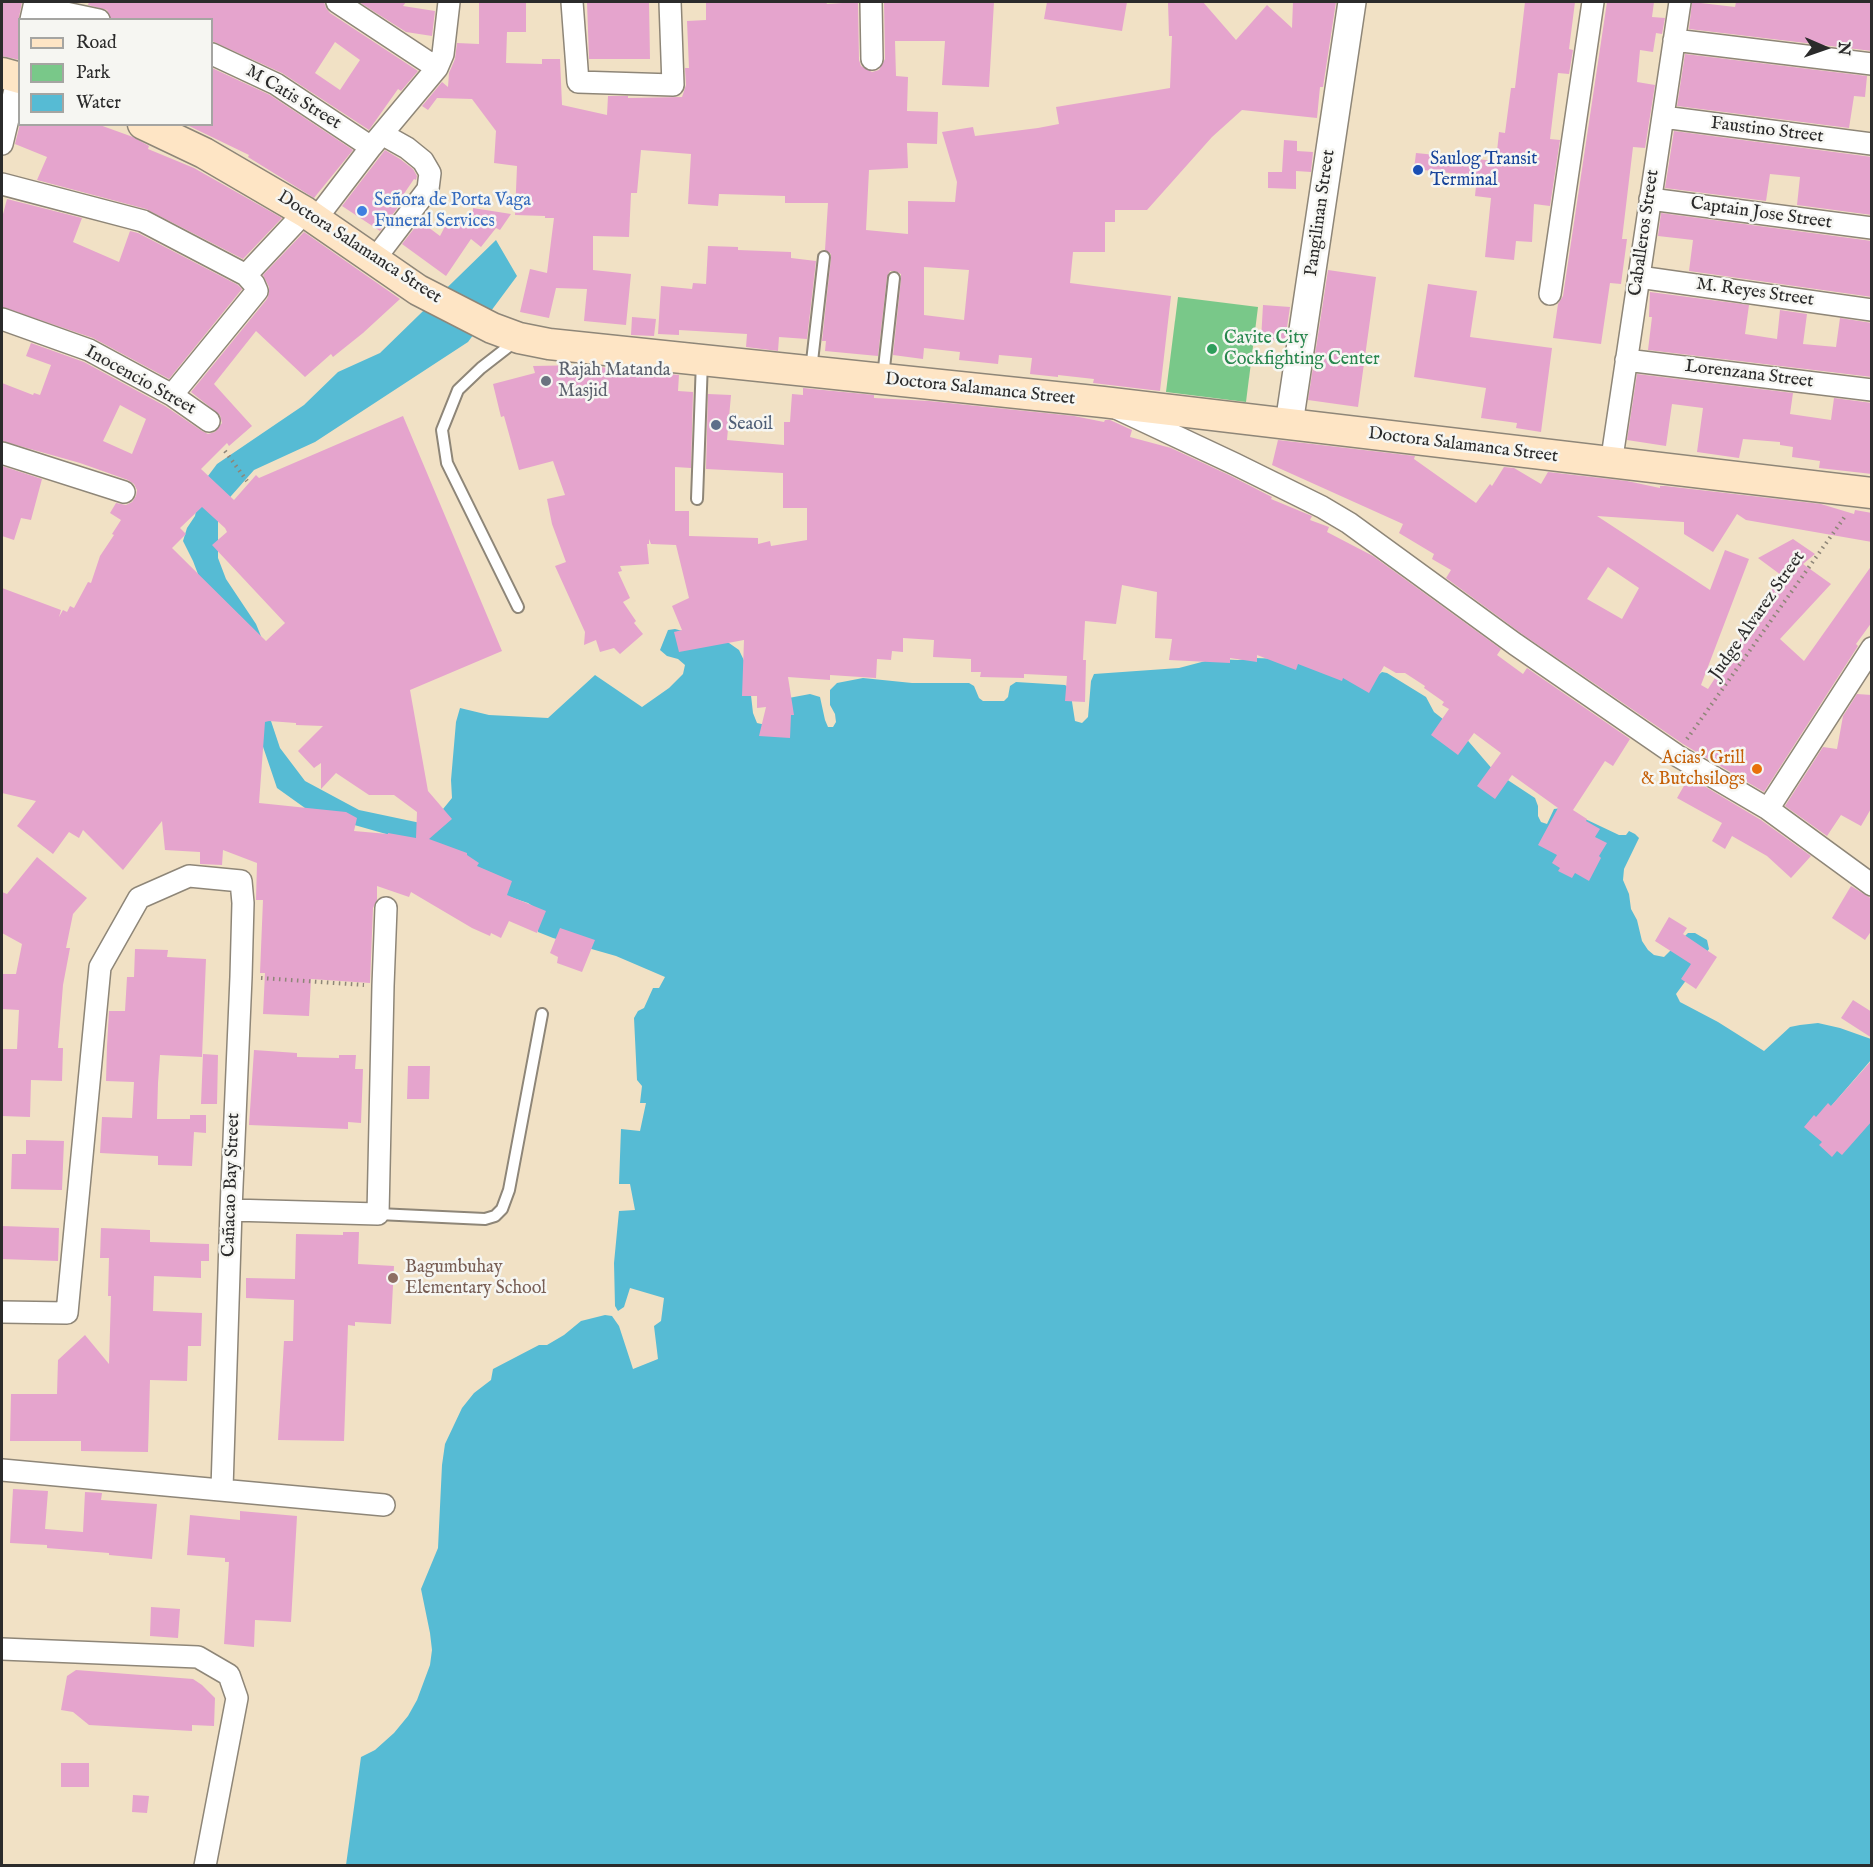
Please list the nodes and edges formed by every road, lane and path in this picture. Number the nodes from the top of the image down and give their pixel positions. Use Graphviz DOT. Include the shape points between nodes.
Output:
graph roads {
  1 [pos="337,2"];
  2 [pos="449,2"];
  3 [pos="572,2"];
  4 [pos="670,2"];
  5 [pos="871,2"];
  6 [pos="1352,2"];
  7 [pos="1593,2"];
  8 [pos="1680,2"];
  9 [pos="36,9"];
  10 [pos="88,18"];
  11 [pos="1674,40"];
  12 [pos="213,54"];
  13 [pos="872,59"];
  14 [pos="1872,64"];
  15 [pos="437,68"];
  16 [pos="15,75"];
  17 [pos="1663,117"];
  18 [pos="146,126"];
  19 [pos="377,140"];
  20 [pos="2,144"];
  21 [pos="1872,144"];
  22 [pos="2,184"];
  23 [pos="1650,199"];
  24 [pos="311,216"];
  25 [pos="1872,228"];
  26 [pos="824,257"];
  27 [pos="374,260"];
  28 [pos="246,276"];
  29 [pos="1639,277"];
  30 [pos="894,278"];
  31 [pos="1550,294"];
  32 [pos="1872,310"];
  33 [pos="2,319"];
  34 [pos="519,338"];
  35 [pos="1626,360"];
  36 [pos="702,361"];
  37 [pos="811,372"];
  38 [pos="883,380"];
  39 [pos="1872,390"];
  40 [pos="172,395"];
  41 [pos="1103,402"];
  42 [pos="209,421"];
  43 [pos="1289,424"];
  44 [pos="226,452"];
  45 [pos="2,453"];
  46 [pos="1611,464"];
  47 [pos="247,481"];
  48 [pos="124,492"];
  49 [pos="1867,493"];
  50 [pos="697,499"];
  51 [pos="518,607"];
  52 [pos="1872,648"];
  53 [pos="1865,670"];
  54 [pos="1676,755"];
  55 [pos="1768,809"];
  56 [pos="1872,885"];
  57 [pos="386,908"];
  58 [pos="241,977"];
  59 [pos="383,986"];
  60 [pos="542,1014"];
  61 [pos="231,1210"];
  62 [pos="378,1214"];
  63 [pos="2,1312"];
  64 [pos="2,1470"];
  65 [pos="222,1489"];
  66 [pos="384,1505"];
  67 [pos="2,1649"];
  68 [pos="205,1866"];
  1 -- 15 [label="street"];
  2 -- 15 [label="street" via="443,54"];
  3 -- 4 [label="street" via="578,82 673,85"];
  5 -- 13 [label="street"];
  6 -- 43 [label="street, Pangilinan Street"];
  7 -- 31 [label="street"];
  8 -- 11 [label="street, Caballeros Street"];
  9 -- 10 [label="street"];
  11 -- 14 [label="street"];
  11 -- 17 [label="street, Caballeros Street"];
  12 -- 19 [label="street, M Catis Street"];
  15 -- 19 [label="street"];
  16 -- 20 [label="street"];
  17 -- 21 [label="street, Faustino Street"];
  17 -- 23 [label="street, Caballeros Street"];
  18 -- 24 [label="main road, Doctora Salamanca Street" via="204,153"];
  19 -- 24 [label="street"];
  19 -- 27 [label="street, M Catis Street" via="407,148 430,173 428,189"];
  22 -- 28 [label="street" via="143,221"];
  23 -- 25 [label="street, Captain Jose Street"];
  23 -- 29 [label="street, Caballeros Street"];
  24 -- 27 [label="main road, Doctora Salamanca Street"];
  24 -- 28 [label="street"];
  26 -- 37 [label="lane"];
  27 -- 34 [label="main road, Doctora Salamanca Street" via="418,290"];
  28 -- 40 [label="street" via="257,291"];
  29 -- 32 [label="street, M. Reyes Street"];
  29 -- 35 [label="street, Caballeros Street"];
  30 -- 38 [label="lane"];
  33 -- 40 [label="street, Inocencio Street" via="89,350"];
  34 -- 36 [label="main road, Doctora Salamanca Street"];
  34 -- 51 [label="lane" via="458,390 442,430 447,463"];
  35 -- 39 [label="street, Lorenzana Street"];
  35 -- 46 [label="street, Caballeros Street"];
  36 -- 37 [label="main road, Doctora Salamanca Street"];
  36 -- 50 [label="lane"];
  37 -- 38 [label="main road, Doctora Salamanca Street"];
  38 -- 41 [label="main road, Doctora Salamanca Street"];
  40 -- 42 [label="street, Inocencio Street"];
  41 -- 43 [label="main road, Doctora Salamanca Street"];
  41 -- 54 [label="street" via="1349,523"];
  43 -- 46 [label="main road, Doctora Salamanca Street"];
  44 -- 47 [label="path"];
  45 -- 48 [label="street"];
  46 -- 49 [label="main road, Doctora Salamanca Street"];
  49 -- 54 [label="path, Judge Alvarez Street"];
  52 -- 53 [label="street"];
  53 -- 55 [label="street"];
  54 -- 55 [label="street"];
  55 -- 56 [label="street"];
  57 -- 59 [label="street"];
  58 -- 59 [label="path"];
  58 -- 61 [label="street, Cañacao Bay Street"];
  58 -- 63 [label="street, Cañacao Bay Street" via="241,881 189,876 139,898 100,967 67,1313"];
  59 -- 62 [label="street"];
  60 -- 62 [label="lane" via="509,1190 502,1209 485,1219"];
  61 -- 62 [label="street"];
  61 -- 65 [label="street, Cañacao Bay Street"];
  64 -- 65 [label="street"];
  65 -- 66 [label="street"];
  67 -- 68 [label="street" via="198,1657 229,1675 237,1698"];
}
